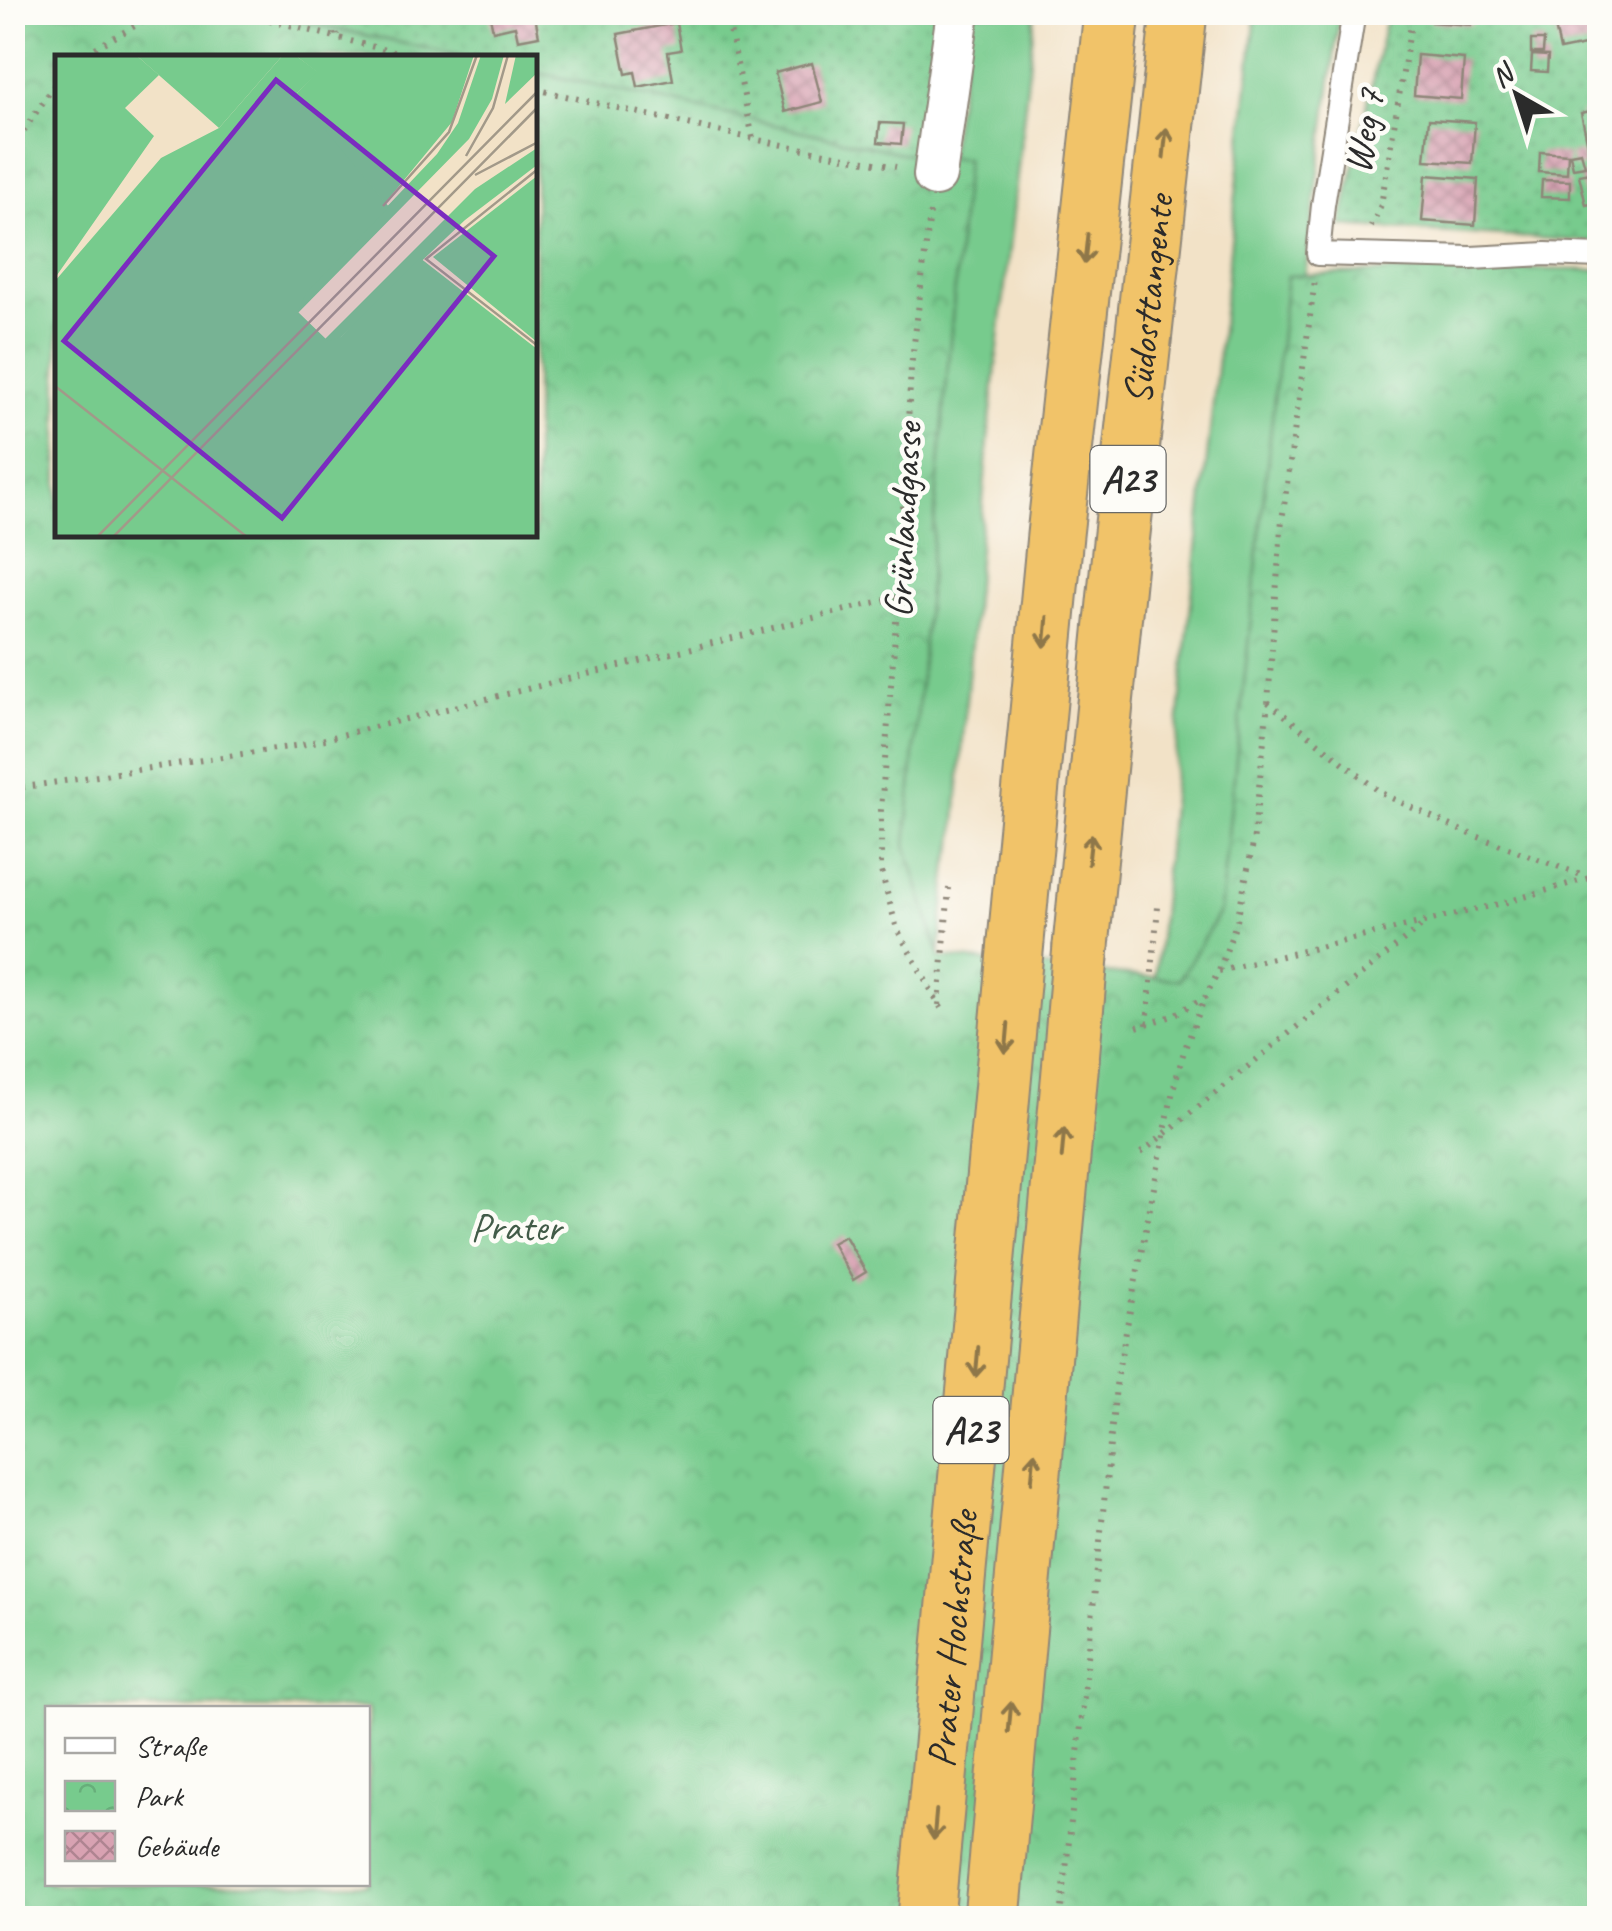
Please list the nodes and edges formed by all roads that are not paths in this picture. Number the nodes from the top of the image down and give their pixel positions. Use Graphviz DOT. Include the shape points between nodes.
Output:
graph roads {
  1 [pos="958,12"];
  2 [pos="1112,12"];
  3 [pos="1179,12"];
  4 [pos="1354,12"];
  5 [pos="935,175"];
  6 [pos="1600,256"];
  7 [pos="1016,941"];
  8 [pos="1081,946"];
  9 [pos="926,1918"];
  10 [pos="992,1918"];
  1 -- 5 [label="street"];
  2 -- 7 [label="highway, Südosttangente / A23, one-way"];
  8 -- 3 [label="highway, Südosttangente / A23, one-way"];
  4 -- 6 [label="lane" via="1318,254"];
  7 -- 9 [label="highway, Prater Hochstraße / A23, one-way, bridge"];
  10 -- 8 [label="highway, Prater Hochstraße / A23, one-way, bridge"];
}
